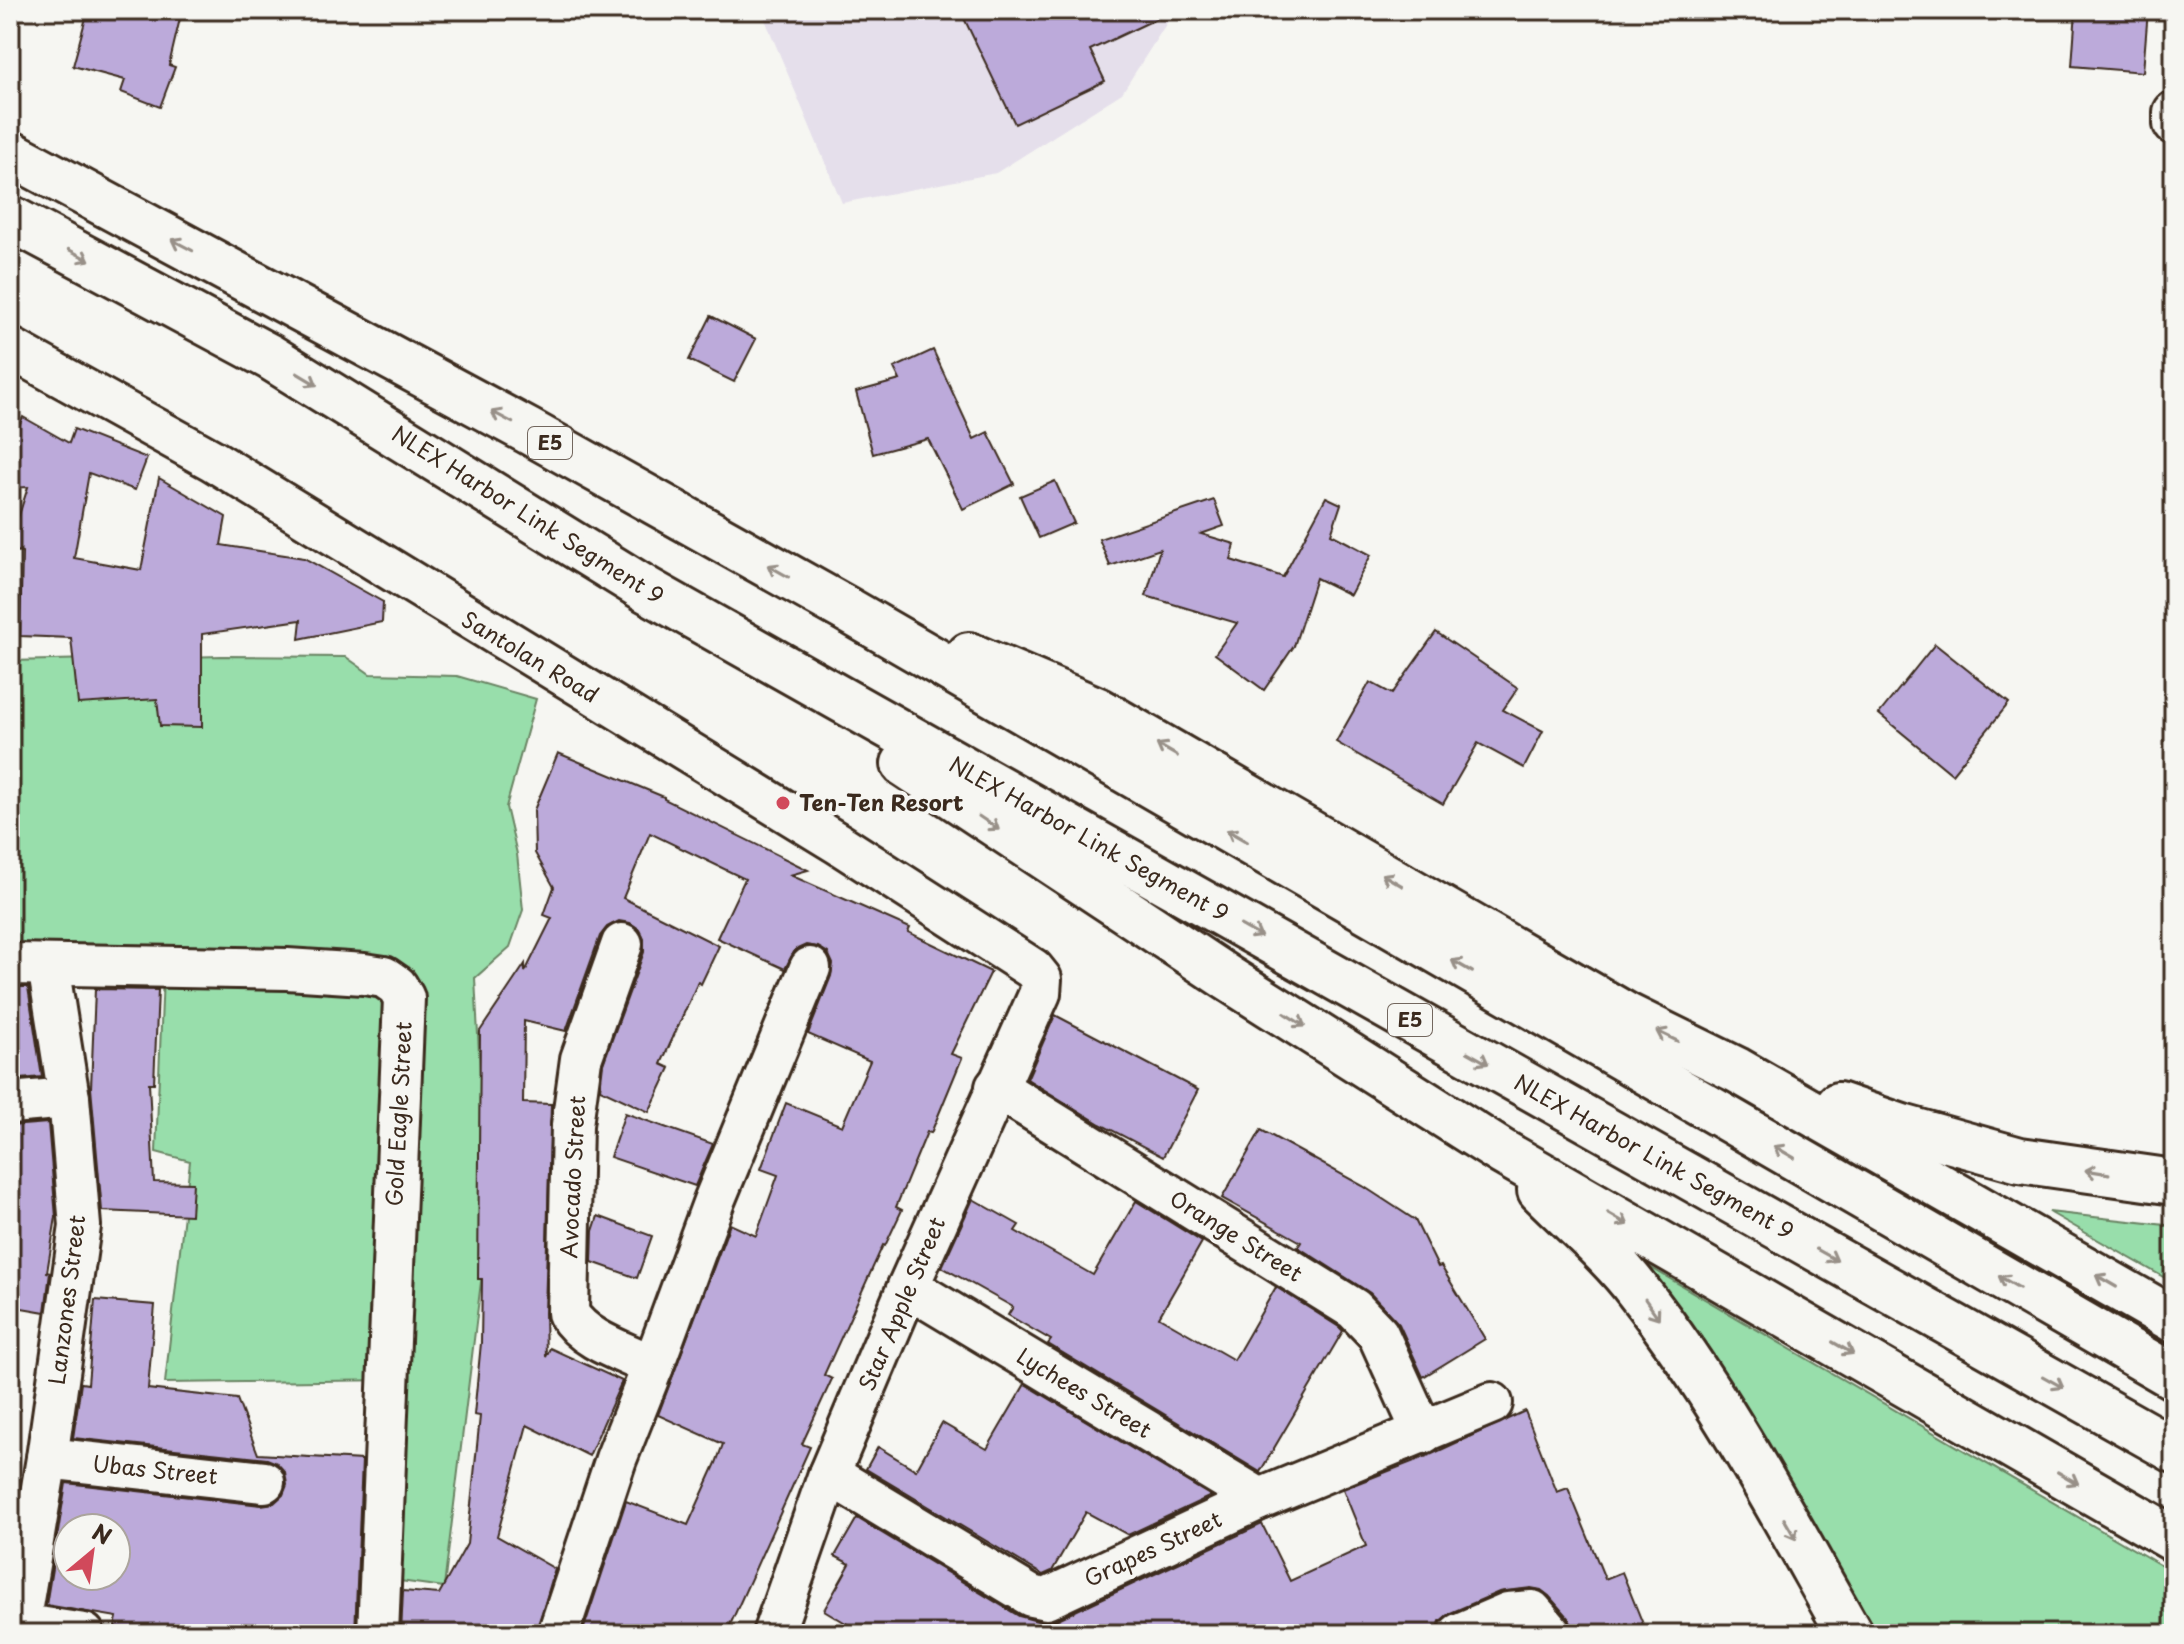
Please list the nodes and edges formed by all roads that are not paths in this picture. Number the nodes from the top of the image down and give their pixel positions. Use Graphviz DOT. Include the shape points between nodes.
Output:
graph roads {
  1 [pos="2174,112"];
  2 [pos="2174,124"];
  3 [pos="10,153"];
  4 [pos="10,218"];
  5 [pos="10,348"];
  6 [pos="647,590"];
  7 [pos="846,609"];
  8 [pos="622,944"];
  9 [pos="29,964"];
  10 [pos="810,968"];
  11 [pos="1041,979"];
  12 [pos="1737,1070"];
  13 [pos="996,1087"];
  14 [pos="69,1098"];
  15 [pos="10,1103"];
  16 [pos="1502,1152"];
  17 [pos="2174,1182"];
  18 [pos="908,1287"];
  19 [pos="2174,1320"];
  20 [pos="653,1366"];
  21 [pos="2174,1377"];
  22 [pos="1492,1403"];
  23 [pos="1423,1433"];
  24 [pos="2174,1450"];
  25 [pos="47,1458"];
  26 [pos="829,1474"];
  27 [pos="264,1482"];
  28 [pos="1260,1499"];
  29 [pos="2174,1539"];
  30 [pos="1542,1623"];
  31 [pos="16,1629"];
  32 [pos="84,1634"];
  33 [pos="378,1634"];
  34 [pos="558,1634"];
  35 [pos="773,1634"];
  36 [pos="1459,1634"];
  37 [pos="1850,1634"];
  1 -- 2 [label="street"];
  7 -- 3 [label="highway, E5, one-way"];
  4 -- 6 [label="highway, NLEX Harbor Link Segment 9 / E5, one-way" via="270,357"];
  5 -- 11 [label="street, Santolan Road" via="212,460 839,844"];
  6 -- 16 [label="highway, one-way" via="1029,849"];
  6 -- 24 [label="highway, NLEX Harbor Link Segment 9 / E5, one-way"];
  12 -- 7 [label="highway, one-way" via="1627,1016 1098,710"];
  21 -- 7 [label="highway, E5, one-way"];
  8 -- 20 [label="street, Avocado Street" via="581,1059 572,1125 568,1313 588,1335"];
  9 -- 14 [label="street, Lanzones Street"];
  9 -- 33 [label="street, Gold Eagle Street" via="364,974 384,977 404,998"];
  10 -- 20 [label="street"];
  11 -- 13 [label="street, Star Apple Street" via="1040,993"];
  17 -- 12 [label="highway, one-way" via="2020,1160 1902,1127"];
  19 -- 12 [label="highway, one-way"];
  13 -- 18 [label="street, Star Apple Street"];
  13 -- 23 [label="street, Orange Street" via="1354,1309 1378,1334"];
  14 -- 15 [label="street"];
  14 -- 25 [label="street, Lanzones Street" via="80,1226"];
  16 -- 29 [label="highway, one-way"];
  16 -- 37 [label="highway, one-way" via="1637,1288 1750,1459"];
  18 -- 26 [label="street, Star Apple Street"];
  18 -- 28 [label="street, Lychees Street"];
  20 -- 34 [label="street"];
  22 -- 23 [label="street, Grapes Street"];
  23 -- 28 [label="street, Grapes Street"];
  25 -- 27 [label="street, Ubas Street"];
  25 -- 31 [label="street, Lanzones Street"];
  26 -- 28 [label="street, Grapes Street" via="1031,1596 1046,1599"];
  26 -- 35 [label="street, Star Apple Street"];
  30 -- 36 [label="street" via="1508,1613"];
  31 -- 32 [label="street"];
}
